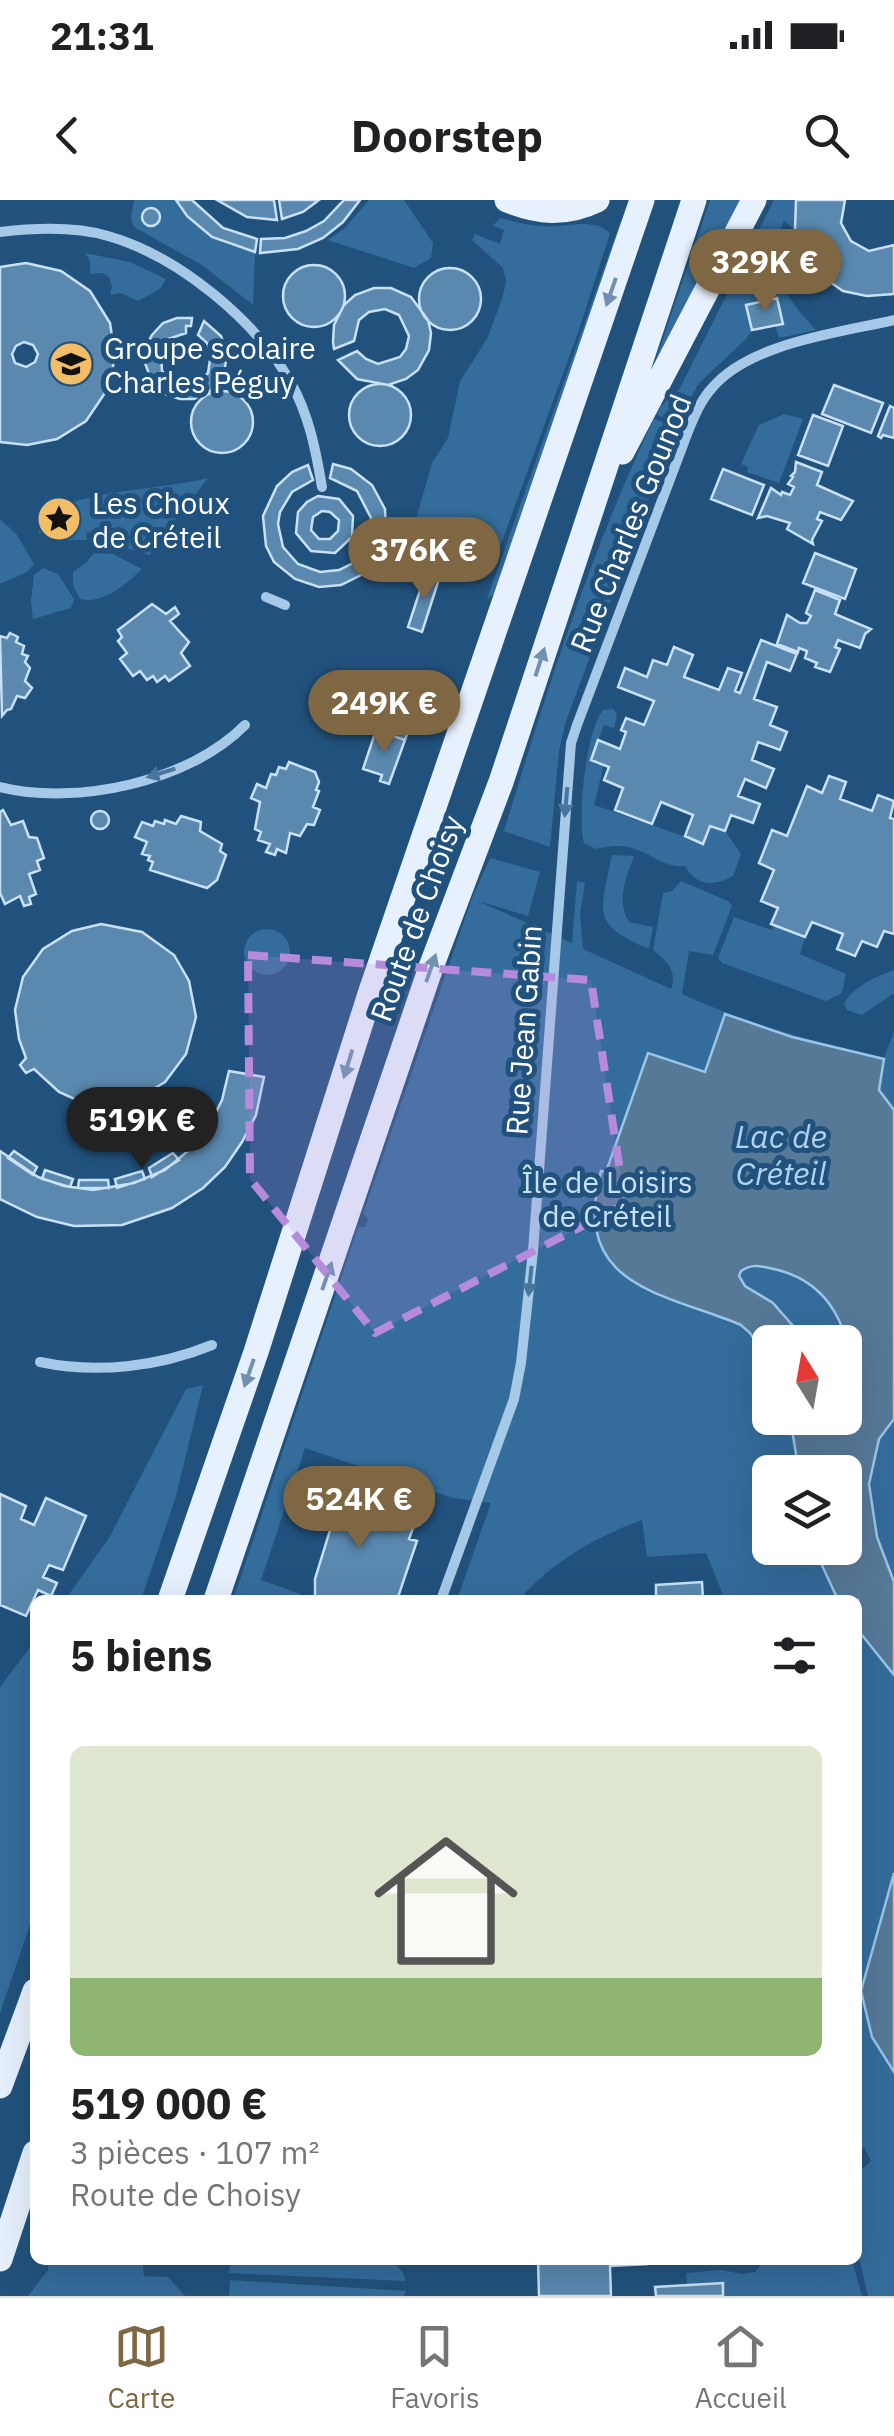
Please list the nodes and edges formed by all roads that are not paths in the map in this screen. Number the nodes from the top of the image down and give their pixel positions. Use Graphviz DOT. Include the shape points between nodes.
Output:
graph roads {
  1 [pos="507,200"];
  2 [pos="597,200"];
  3 [pos="642,200"];
  4 [pos="694,200"];
  5 [pos="754,200"];
  6 [pos="0,232"];
  7 [pos="894,320"];
  8 [pos="322,486"];
  9 [pos="588,513"];
  10 [pos="266,597"];
  11 [pos="285,605"];
  12 [pos="245,724"];
  13 [pos="0,786"];
  14 [pos="560,870"];
  15 [pos="212,1345"];
  16 [pos="40,1362"];
  17 [pos="172,1595"];
  18 [pos="218,1595"];
  19 [pos="443,1595"];
  20 [pos="30,2004"];
  21 [pos="0,2084"];
  22 [pos="30,2168"];
  23 [pos="0,2259"];
  1 -- 2 [label="main road" via="560,211"];
  3 -- 17 [label="main road, Route de Choisy, one-way"];
  4 -- 9 [label="main road, Route de Choisy"];
  5 -- 9 [label="main road"];
  6 -- 8 [label="street" via="106,235 182,272 226,304 293,385"];
  7 -- 14 [label="street, Rue Charles Gounod, one-way" via="766,352 711,388 689,429 571,742"];
  18 -- 9 [label="main road, Route de Choisy, one-way"];
  10 -- 11 [label="street"];
  12 -- 13 [label="street, one-way" via="198,760 112,788 72,795"];
  14 -- 19 [label="street, Rue Jean Gabin, one-way" via="521,1363"];
  15 -- 16 [label="street" via="112,1368"];
  20 -- 21 [label="main road"];
  22 -- 23 [label="main road"];
}
